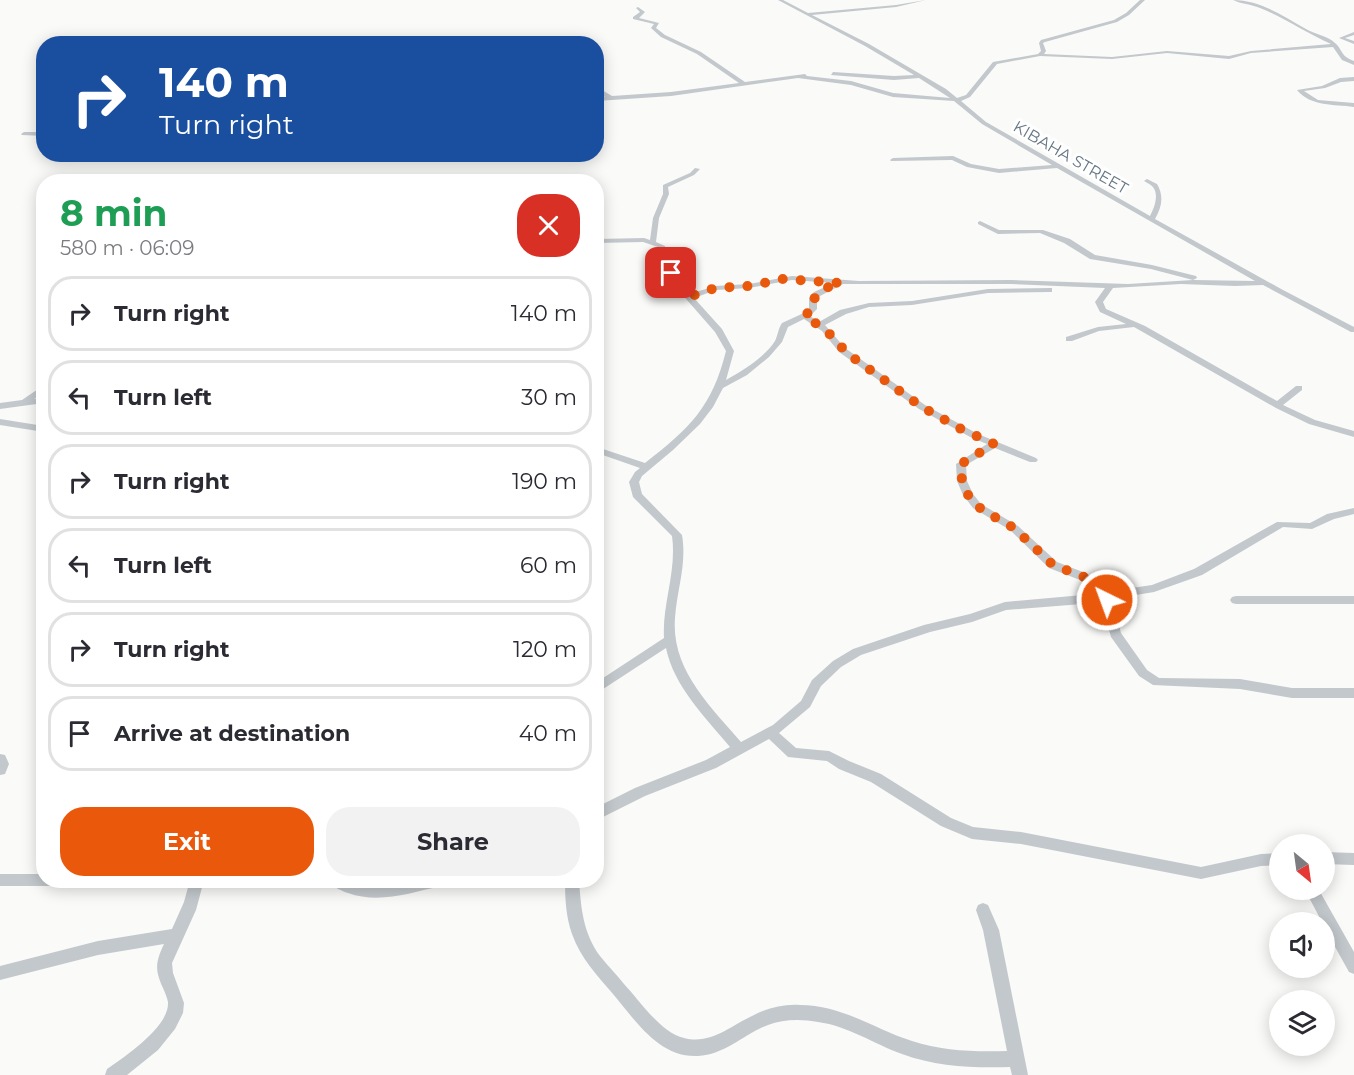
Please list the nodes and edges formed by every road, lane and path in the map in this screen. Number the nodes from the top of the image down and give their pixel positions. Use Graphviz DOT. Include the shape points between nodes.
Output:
graph roads {
  1 [pos="780,0"];
  2 [pos="924,0"];
  3 [pos="1143,0"];
  4 [pos="1234,0"];
  5 [pos="638,8"];
  6 [pos="806,14"];
  7 [pos="1354,33"];
  8 [pos="1354,43"];
  9 [pos="1335,45"];
  10 [pos="1350,51"];
  11 [pos="1339,52"];
  12 [pos="1040,55"];
  13 [pos="1354,63"];
  14 [pos="919,76"];
  15 [pos="799,77"];
  16 [pos="1354,79"];
  17 [pos="744,84"];
  18 [pos="604,94"];
  19 [pos="604,99"];
  20 [pos="612,99"];
  21 [pos="958,100"];
  22 [pos="1354,105"];
  23 [pos="24,134"];
  24 [pos="36,134"];
  25 [pos="893,160"];
  26 [pos="1060,166"];
  27 [pos="697,169"];
  28 [pos="1147,180"];
  29 [pos="1152,219"];
  30 [pos="980,223"];
  31 [pos="604,241"];
  32 [pos="653,241"];
  33 [pos="1207,282"];
  34 [pos="841,283"];
  35 [pos="1263,283"];
  36 [pos="1082,285"];
  37 [pos="1111,285"];
  38 [pos="689,297"];
  39 [pos="804,316"];
  40 [pos="819,325"];
  41 [pos="1135,325"];
  42 [pos="1354,330"];
  43 [pos="1069,339"];
  44 [pos="721,386"];
  45 [pos="1299,388"];
  46 [pos="36,393"];
  47 [pos="36,401"];
  48 [pos="23,402"];
  49 [pos="0,405"];
  50 [pos="1277,405"];
  51 [pos="0,422"];
  52 [pos="36,428"];
  53 [pos="1354,434"];
  54 [pos="994,444"];
  55 [pos="604,452"];
  56 [pos="1033,460"];
  57 [pos="647,467"];
  58 [pos="1354,511"];
  59 [pos="1104,597"];
  60 [pos="1236,600"];
  61 [pos="1354,600"];
  62 [pos="668,641"];
  63 [pos="604,683"];
  64 [pos="1354,693"];
  65 [pos="770,732"];
  66 [pos="739,748"];
  67 [pos="0,759"];
  68 [pos="0,770"];
  69 [pos="604,810"];
  70 [pos="1335,858"];
  71 [pos="1354,859"];
  72 [pos="1269,860"];
  73 [pos="0,880"];
  74 [pos="36,880"];
  75 [pos="194,888"];
  76 [pos="347,888"];
  77 [pos="402,888"];
  78 [pos="572,888"];
  79 [pos="1317,900"];
  80 [pos="983,910"];
  81 [pos="178,935"];
  82 [pos="1354,967"];
  83 [pos="0,973"];
  84 [pos="1018,1067"];
  85 [pos="113,1075"];
  1 -- 6 [label="street, KIBAHA STREET"];
  2 -- 6 [label="street"];
  3 -- 12 [label="street" via="1124,16 1042,41 1044,51"];
  4 -- 9 [label="street" via="1264,8"];
  5 -- 17 [label="street" via="643,12 635,18 655,22 653,28 663,36 699,53"];
  6 -- 14 [label="street, KIBAHA STREET"];
  7 -- 8 [label="street" via="1341,38"];
  9 -- 11 [label="street"];
  9 -- 12 [label="street" via="1251,52 1229,58 1167,52 1107,58"];
  10 -- 11 [label="street"];
  11 -- 13 [label="street"];
  12 -- 21 [label="street" via="995,63 968,96"];
  14 -- 15 [label="street"];
  14 -- 21 [label="street, KIBAHA STREET"];
  15 -- 17 [label="street"];
  15 -- 21 [label="street" via="851,83 893,95"];
  16 -- 22 [label="street" via="1300,90 1319,101"];
  17 -- 20 [label="street"];
  18 -- 20 [label="street"];
  19 -- 20 [label="street"];
  21 -- 26 [label="street, KIBAHA STREET" via="984,123"];
  23 -- 24 [label="street"];
  25 -- 26 [label="street" via="952,158 974,168 999,171"];
  26 -- 29 [label="street, KIBAHA STREET"];
  27 -- 32 [label="street" via="665,186"];
  28 -- 29 [label="street" via="1155,185 1159,196"];
  29 -- 35 [label="street, KIBAHA STREET"];
  30 -- 33 [label="street" via="998,232 1041,231 1093,257"];
  31 -- 32 [label="street"];
  32 -- 38 [label="street" via="664,250 674,278"];
  33 -- 35 [label="street"];
  33 -- 37 [label="street"];
  34 -- 36 [label="street"];
  34 -- 38 [label="street" via="783,279 715,288"];
  34 -- 39 [label="street" via="817,294 813,309"];
  35 -- 42 [label="street, KIBAHA STREET"];
  36 -- 37 [label="street"];
  36 -- 40 [label="street" via="868,305"];
  37 -- 41 [label="street" via="1100,306"];
  38 -- 44 [label="street" via="719,331 730,351"];
  39 -- 40 [label="street"];
  39 -- 44 [label="street" via="785,325 779,340 767,353"];
  40 -- 54 [label="street" via="842,350 922,407"];
  41 -- 43 [label="street" via="1098,329"];
  41 -- 50 [label="street"];
  44 -- 57 [label="street" via="701,420"];
  45 -- 50 [label="street"];
  46 -- 48 [label="street"];
  47 -- 48 [label="street"];
  48 -- 49 [label="street"];
  50 -- 53 [label="street" via="1312,422"];
  51 -- 52 [label="street"];
  54 -- 56 [label="street"];
  54 -- 59 [label="street" via="961,464 962,482 971,501 1014,528 1053,565 1084,577"];
  55 -- 57 [label="street"];
  57 -- 62 [label="street" via="634,482 637,495 672,528 679,544"];
  58 -- 59 [label="street" via="1331,516 1312,526 1281,524 1182,579"];
  59 -- 64 [label="street" via="1115,634 1143,673 1157,682 1240,684 1292,693"];
  59 -- 65 [label="street" via="1005,606 857,652 816,683 806,704"];
  60 -- 61 [label="street"];
  62 -- 63 [label="street"];
  62 -- 66 [label="street" via="687,686"];
  65 -- 66 [label="street"];
  65 -- 72 [label="street" via="793,753 829,756 876,778 946,822 972,832 1201,873"];
  66 -- 69 [label="street"];
  67 -- 68 [label="street"];
  70 -- 71 [label="street"];
  73 -- 74 [label="street"];
  75 -- 81 [label="street"];
  76 -- 77 [label="street" via="359,892"];
  78 -- 84 [label="street" via="574,920 591,958 646,1021 679,1045 695,1048 716,1044 775,1014 809,1012 836,1016 912,1050"];
  79 -- 82 [label="street"];
  80 -- 84 [label="street" via="991,930"];
  81 -- 83 [label="street" via="98,948"];
  81 -- 85 [label="street" via="164,961 176,1003 174,1011 148,1049"];
}
